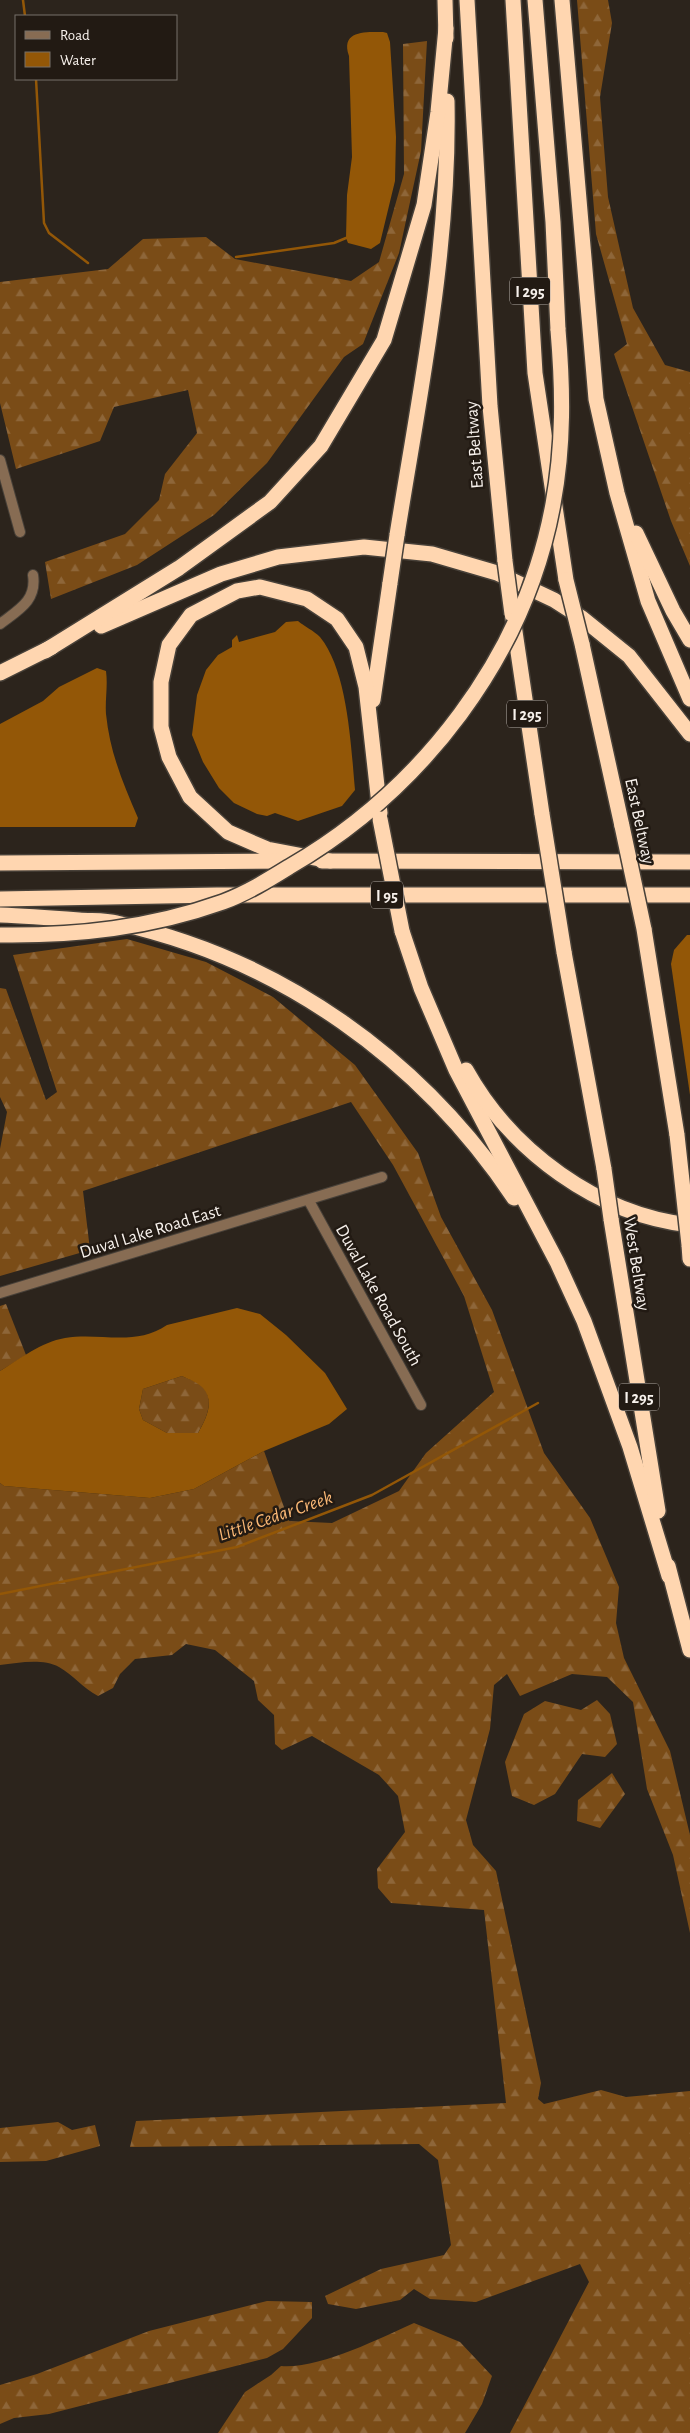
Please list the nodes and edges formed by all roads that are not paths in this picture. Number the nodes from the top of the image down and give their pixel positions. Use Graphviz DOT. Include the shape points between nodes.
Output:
graph roads {
  1 [pos="445,0"];
  2 [pos="467,0"];
  3 [pos="512,0"];
  4 [pos="535,0"];
  5 [pos="543,0"];
  6 [pos="562,0"];
  7 [pos="446,28"];
  8 [pos="540,43"];
  9 [pos="0,460"];
  10 [pos="617,493"];
  11 [pos="20,532"];
  12 [pos="32,575"];
  13 [pos="0,624"];
  14 [pos="690,640"];
  15 [pos="45,650"];
  16 [pos="0,673"];
  17 [pos="690,699"];
  18 [pos="370,721"];
  19 [pos="690,734"];
  20 [pos="330,861"];
  21 [pos="690,862"];
  22 [pos="0,863"];
  23 [pos="552,883"];
  24 [pos="690,895"];
  25 [pos="0,899"];
  26 [pos="0,914"];
  27 [pos="0,935"];
  28 [pos="421,988"];
  29 [pos="382,1177"];
  30 [pos="309,1200"];
  31 [pos="690,1226"];
  32 [pos="689,1252"];
  33 [pos="557,1262"];
  34 [pos="0,1293"];
  35 [pos="421,1405"];
  36 [pos="669,1576"];
  37 [pos="690,1650"];
  1 -- 7 [label="highway"];
  2 -- 23 [label="highway, East Beltway / I 295, bridge" via="490,406 504,561"];
  3 -- 32 [label="highway, East Beltway / I 295, bridge" via="535,373 566,580 633,877 661,1024"];
  4 -- 8 [label="highway"];
  5 -- 8 [label="highway"];
  6 -- 10 [label="highway" via="596,399"];
  7 -- 15 [label="highway" via="424,204 384,340 321,446 270,502 179,568"];
  7 -- 18 [label="highway, bridge" via="448,155 439,269"];
  8 -- 27 [label="highway, bridge" via="563,389 562,439 553,506 537,563 495,661 456,720 392,792 344,833 252,889 195,911 114,930"];
  9 -- 11 [label="street"];
  10 -- 14 [label="highway"];
  10 -- 17 [label="highway" via="648,601"];
  12 -- 13 [label="street" via="33,592 27,604"];
  15 -- 16 [label="highway"];
  15 -- 19 [label="highway" via="257,562 309,552 364,547 432,554 505,576 582,618 628,656"];
  18 -- 20 [label="highway" via="356,647 337,619 307,599 260,587 236,591 191,615 169,645 161,682 161,727 169,757 190,797 228,832 267,849"];
  18 -- 28 [label="highway, bridge" via="380,819 402,931"];
  20 -- 21 [label="highway, I 95"];
  20 -- 22 [label="highway, I 95"];
  23 -- 36 [label="highway, West Beltway / I 295, bridge" via="604,1169"];
  24 -- 25 [label="highway, I 95" via="217,895"];
  26 -- 33 [label="highway" via="115,923 221,954 295,990 407,1072 465,1132 492,1165"];
  28 -- 31 [label="highway" via="470,1076 498,1117 531,1152 612,1204"];
  28 -- 33 [label="highway" via="456,1070"];
  29 -- 30 [label="street, Duval Lake Road East"];
  30 -- 34 [label="street, Duval Lake Road East"];
  30 -- 35 [label="street, Duval Lake Road South"];
  33 -- 36 [label="highway" via="584,1321 630,1447"];
  36 -- 37 [label="highway, West Beltway / I 295"];
}
